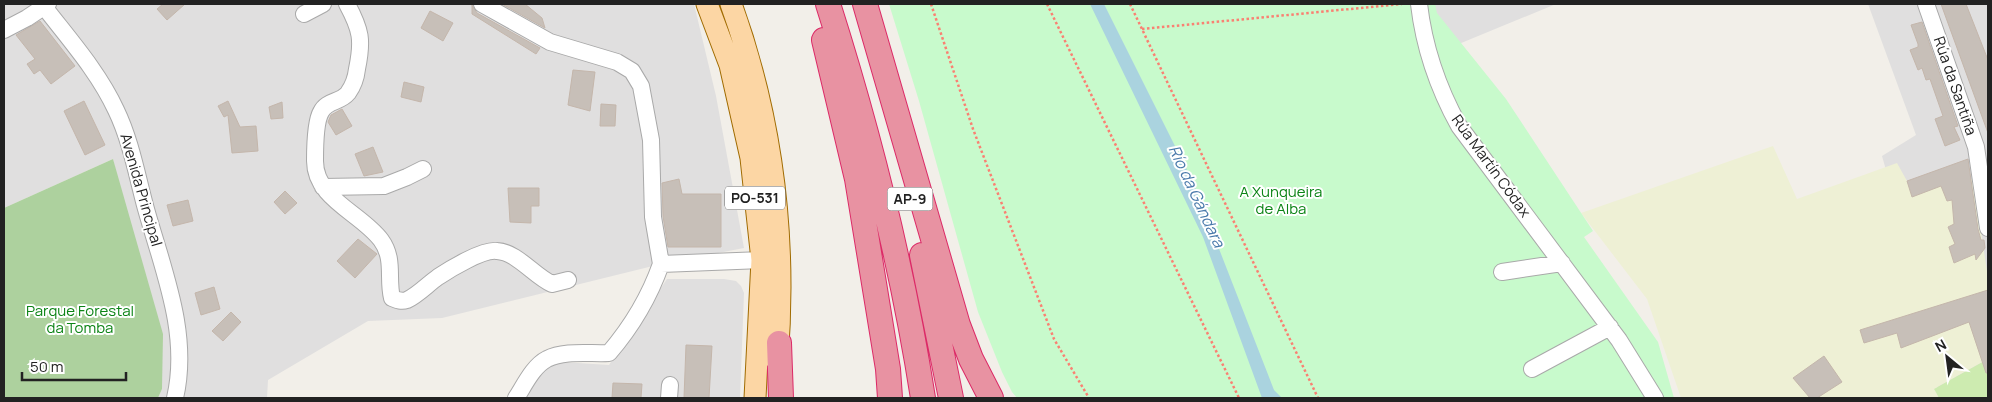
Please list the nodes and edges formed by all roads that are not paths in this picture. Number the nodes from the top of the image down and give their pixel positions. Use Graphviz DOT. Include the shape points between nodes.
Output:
graph roads {
  1 [pos="323,4"];
  2 [pos="347,4"];
  3 [pos="482,4"];
  4 [pos="707,4"];
  5 [pos="731,4"];
  6 [pos="816,4"];
  7 [pos="828,4"];
  8 [pos="853,4"];
  9 [pos="865,4"];
  10 [pos="1419,4"];
  11 [pos="1926,4"];
  12 [pos="45,5"];
  13 [pos="304,14"];
  14 [pos="4,30"];
  15 [pos="1982,145"];
  16 [pos="423,168"];
  17 [pos="323,187"];
  18 [pos="1988,228"];
  19 [pos="762,260"];
  20 [pos="661,264"];
  21 [pos="1562,264"];
  22 [pos="1502,272"];
  23 [pos="568,280"];
  24 [pos="1610,327"];
  25 [pos="779,343"];
  26 [pos="1532,369"];
  27 [pos="175,398"];
  28 [pos="516,398"];
  29 [pos="755,398"];
  30 [pos="774,398"];
  31 [pos="781,398"];
  32 [pos="890,398"];
  33 [pos="923,398"];
  34 [pos="951,398"];
  35 [pos="991,398"];
  36 [pos="1655,398"];
  1 -- 13 [label="street"];
  2 -- 17 [label="street" via="360,32 362,46 355,80 347,94 340,100 329,102 320,112 315,164"];
  3 -- 20 [label="street" via="550,42 617,62 632,71 641,86 651,140 653,218"];
  4 -- 19 [label="main road, PO-531" via="730,65 751,158"];
  5 -- 25 [label="main road, PO-531" via="747,48 774,169 779,215"];
  6 -- 32 [label="highway" via="857,179"];
  7 -- 33 [label="highway, AP-9" via="857,94 892,234"];
  8 -- 34 [label="highway, AP-9" via="909,197"];
  9 -- 35 [label="highway" via="958,325"];
  10 -- 21 [label="street, Rúa Martín Códax" via="1433,69 1446,102 1460,126"];
  11 -- 15 [label="street, Rúa da Santiña"];
  12 -- 14 [label="street"];
  12 -- 27 [label="street, Avenida Principal" via="107,93 127,140 180,339 181,375"];
  15 -- 18 [label="street, Rúa da Santiña"];
  16 -- 17 [label="street" via="384,186"];
  17 -- 23 [label="street" via="381,240 391,262 392,298 408,299 440,276 485,252 497,250 509,254 539,278 552,284"];
  19 -- 20 [label="street"];
  19 -- 29 [label="main road, PO-531"];
  20 -- 28 [label="street" via="651,294 609,353 560,354 546,359"];
  21 -- 22 [label="street"];
  21 -- 24 [label="street, Rúa Martín Códax"];
  24 -- 26 [label="street"];
  24 -- 36 [label="street, Rúa Martín Códax"];
  25 -- 30 [label="main road, PO-531"];
  25 -- 31 [label="highway"];
}
